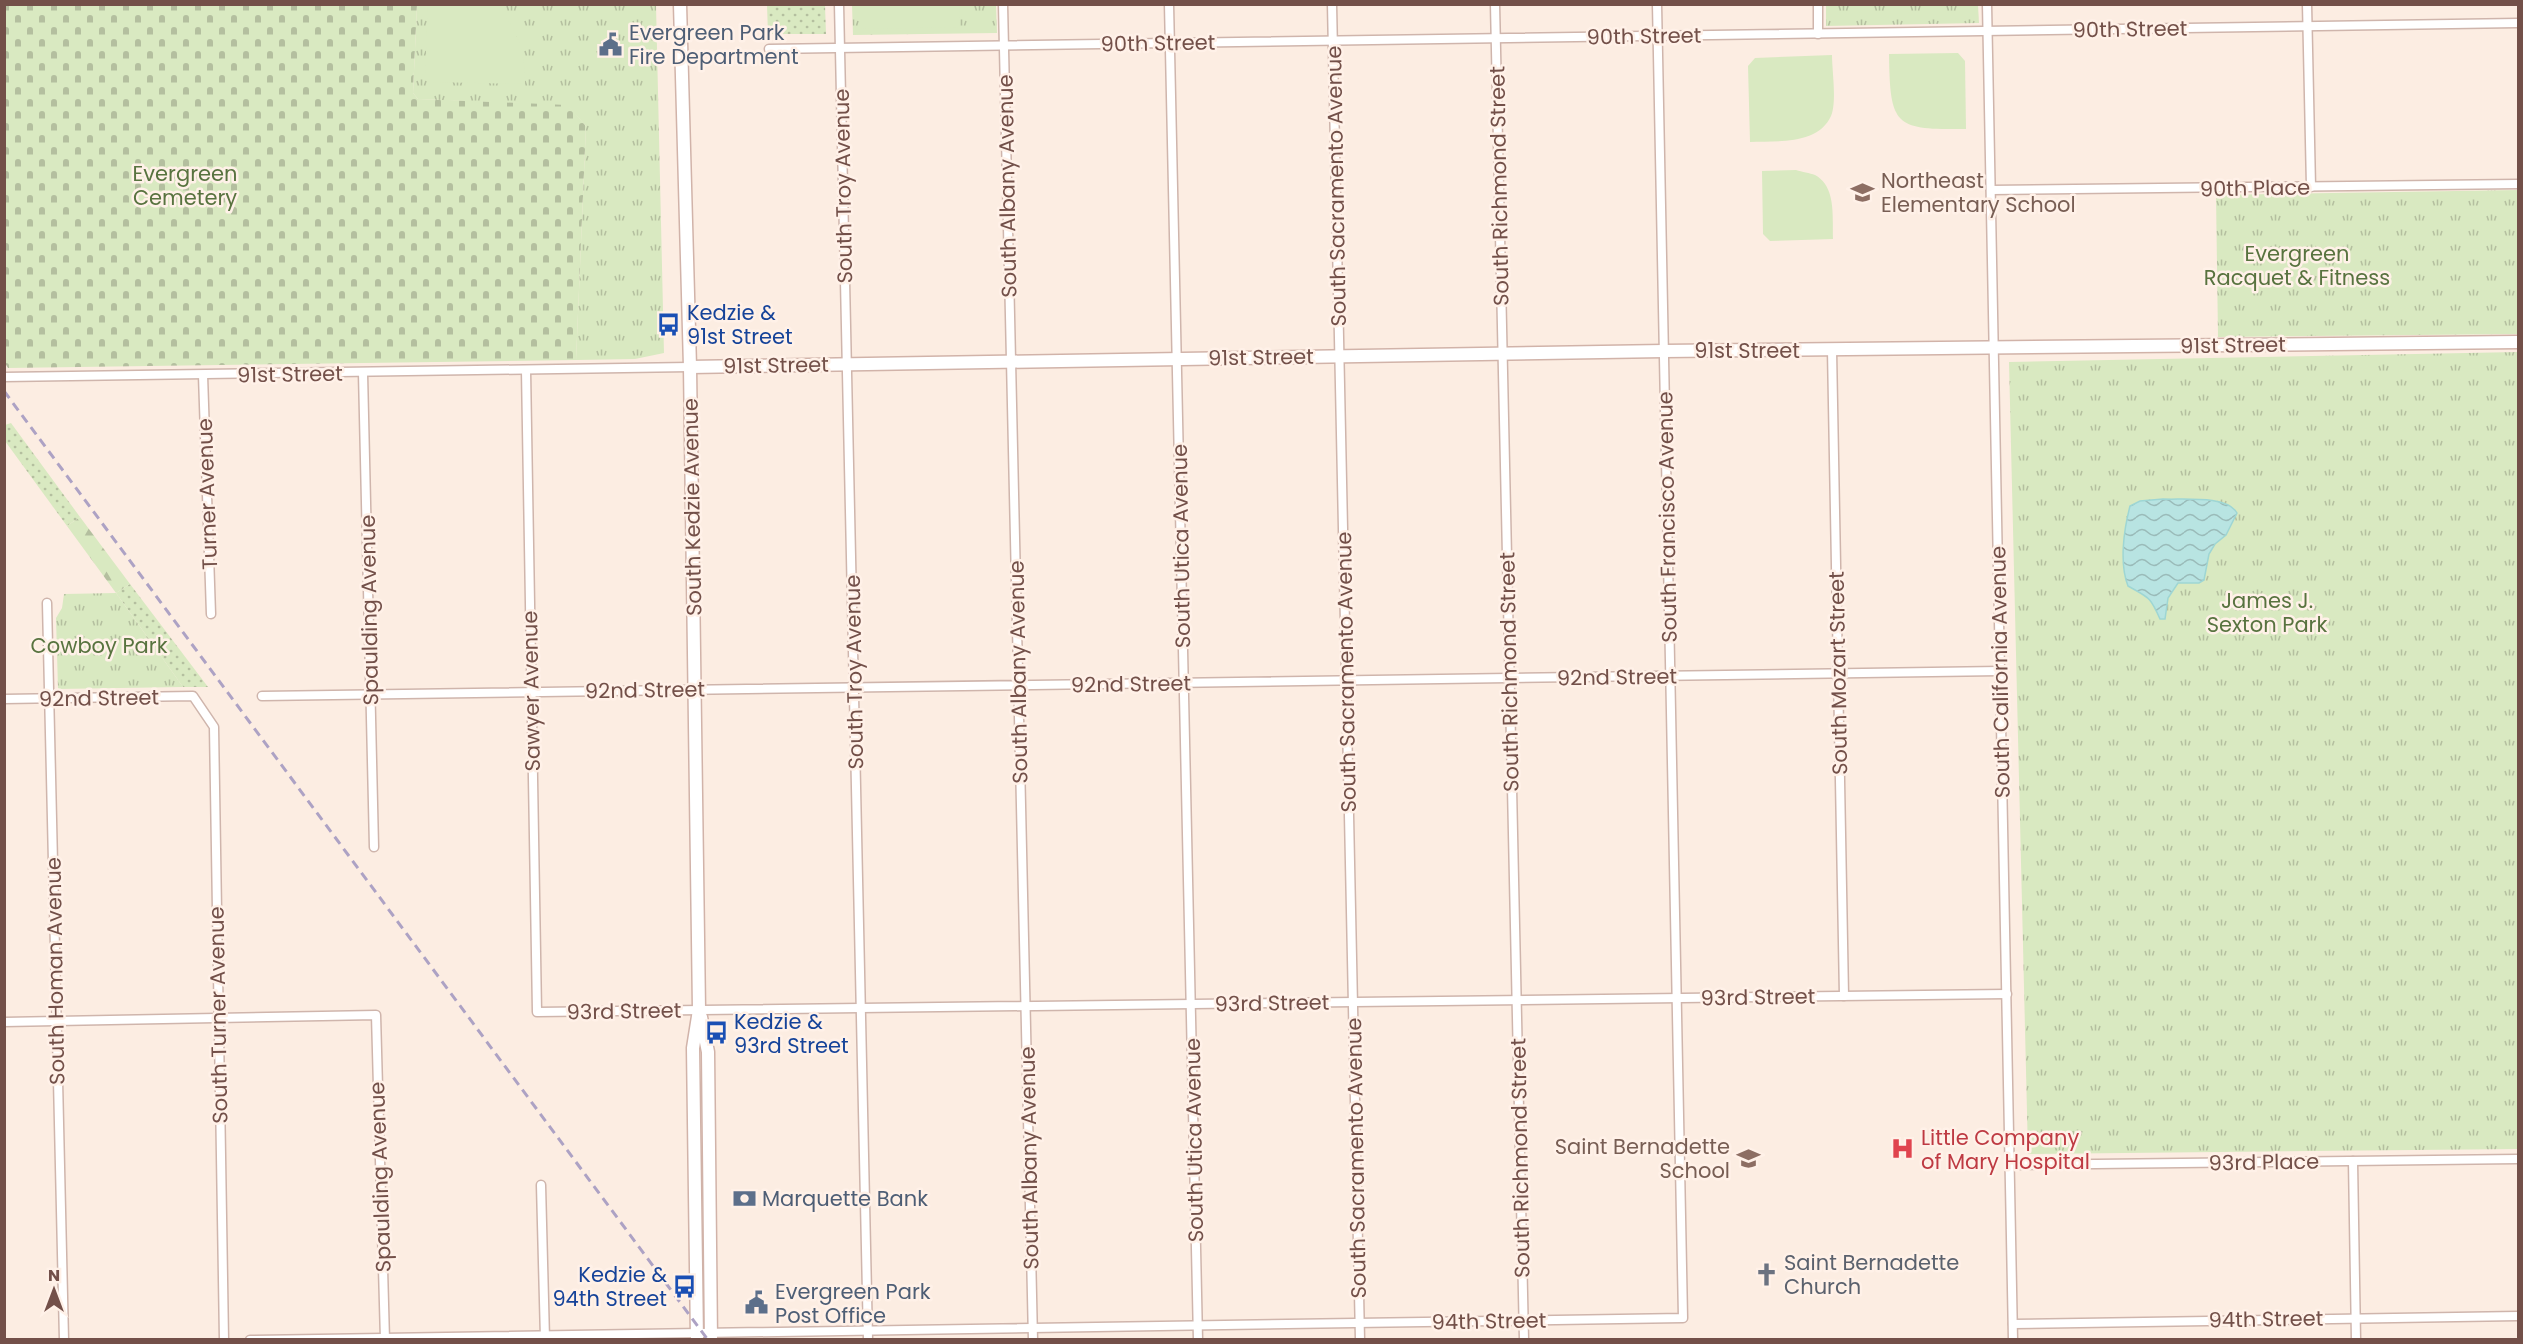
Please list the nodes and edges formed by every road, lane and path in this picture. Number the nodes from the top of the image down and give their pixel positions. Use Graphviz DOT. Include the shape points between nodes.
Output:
graph roads {
  1 [pos="681,4"];
  2 [pos="839,4"];
  3 [pos="1003,4"];
  4 [pos="1169,4"];
  5 [pos="1332,4"];
  6 [pos="1495,4"];
  7 [pos="1657,4"];
  8 [pos="1818,4"];
  9 [pos="1987,4"];
  10 [pos="2307,4"];
  11 [pos="2518,24"];
  12 [pos="2307,27"];
  13 [pos="1988,32"];
  14 [pos="1818,34"];
  15 [pos="1658,36"];
  16 [pos="1496,38"];
  17 [pos="1333,41"];
  18 [pos="1170,43"];
  19 [pos="1004,45"];
  20 [pos="840,48"];
  21 [pos="769,49"];
  22 [pos="2518,184"];
  23 [pos="2311,187"];
  24 [pos="1991,190"];
  25 [pos="2518,342"];
  26 [pos="1994,347"];
  27 [pos="1832,350"];
  28 [pos="1664,351"];
  29 [pos="1503,353"];
  30 [pos="1340,356"];
  31 [pos="1177,359"];
  32 [pos="1011,361"];
  33 [pos="847,364"];
  34 [pos="690,367"];
  35 [pos="526,370"];
  36 [pos="363,373"];
  37 [pos="203,375"];
  38 [pos="4,377"];
  39 [pos="47,603"];
  40 [pos="211,614"];
  41 [pos="2000,671"];
  42 [pos="1838,673"];
  43 [pos="1671,676"];
  44 [pos="1510,678"];
  45 [pos="1346,680"];
  46 [pos="1184,683"];
  47 [pos="1018,685"];
  48 [pos="854,687"];
  49 [pos="694,690"];
  50 [pos="531,692"];
  51 [pos="370,694"];
  52 [pos="193,696"];
  53 [pos="262,696"];
  54 [pos="4,699"];
  55 [pos="49,699"];
  56 [pos="374,847"];
  57 [pos="2007,994"];
  58 [pos="1844,996"];
  59 [pos="1677,998"];
  60 [pos="1516,1000"];
  61 [pos="1353,1002"];
  62 [pos="1191,1004"];
  63 [pos="1026,1006"];
  64 [pos="861,1008"];
  65 [pos="699,1010"];
  66 [pos="537,1012"];
  67 [pos="219,1018"];
  68 [pos="56,1021"];
  69 [pos="4,1022"];
  70 [pos="2518,1159"];
  71 [pos="2353,1161"];
  72 [pos="2010,1165"];
  73 [pos="541,1185"];
  74 [pos="2518,1316"];
  75 [pos="2356,1317"];
  76 [pos="1683,1318"];
  77 [pos="1523,1321"];
  78 [pos="1360,1323"];
  79 [pos="2013,1324"];
  80 [pos="1198,1325"];
  81 [pos="1033,1328"];
  82 [pos="868,1335"];
  83 [pos="697,1336"];
  84 [pos="711,1336"];
  85 [pos="545,1337"];
  86 [pos="385,1338"];
  87 [pos="63,1340"];
  88 [pos="224,1340"];
  89 [pos="250,1340"];
  90 [pos="1033,1340"];
  91 [pos="1198,1340"];
  92 [pos="1360,1340"];
  93 [pos="1524,1340"];
  94 [pos="2013,1340"];
  95 [pos="2356,1340"];
  1 -- 34 [label="street, South Kedzie Avenue"];
  2 -- 20 [label="street, South Troy Avenue"];
  3 -- 19 [label="street, South Albany Avenue"];
  4 -- 18 [label="street, South Utica Avenue"];
  5 -- 17 [label="street, South Sacramento Avenue"];
  6 -- 16 [label="street, South Richmond Street"];
  7 -- 15 [label="street, South Francisco Avenue"];
  8 -- 14 [label="street"];
  9 -- 13 [label="street, South California Avenue"];
  10 -- 12 [label="street"];
  11 -- 12 [label="street, 90th Street"];
  12 -- 13 [label="street, 90th Street"];
  12 -- 23 [label="street"];
  13 -- 14 [label="street, 90th Street"];
  13 -- 24 [label="street, South California Avenue"];
  14 -- 15 [label="street, 90th Street"];
  15 -- 16 [label="street, 90th Street"];
  15 -- 28 [label="street, South Francisco Avenue"];
  16 -- 17 [label="street, 90th Street"];
  16 -- 29 [label="street, South Richmond Street"];
  17 -- 18 [label="street, 90th Street"];
  17 -- 30 [label="street, South Sacramento Avenue"];
  18 -- 19 [label="street, 90th Street"];
  18 -- 31 [label="street, South Utica Avenue"];
  19 -- 20 [label="street, 90th Street"];
  19 -- 32 [label="street, South Albany Avenue"];
  20 -- 21 [label="street, 90th Street"];
  20 -- 33 [label="street, South Troy Avenue"];
  22 -- 23 [label="street, 90th Place"];
  23 -- 24 [label="street, 90th Place"];
  24 -- 26 [label="street, South California Avenue"];
  25 -- 26 [label="street, 91st Street"];
  26 -- 27 [label="street, 91st Street"];
  26 -- 41 [label="street, South California Avenue"];
  27 -- 28 [label="street, 91st Street"];
  27 -- 42 [label="street, South Mozart Street"];
  28 -- 29 [label="street, 91st Street"];
  28 -- 43 [label="street, South Francisco Avenue"];
  29 -- 30 [label="street, 91st Street"];
  29 -- 44 [label="street, South Richmond Street"];
  30 -- 31 [label="street, 91st Street"];
  30 -- 45 [label="street, South Sacramento Avenue"];
  31 -- 32 [label="street, 91st Street"];
  31 -- 46 [label="street, South Utica Avenue"];
  32 -- 33 [label="street, 91st Street"];
  32 -- 47 [label="street, South Albany Avenue"];
  33 -- 34 [label="street, 91st Street"];
  33 -- 48 [label="street, South Troy Avenue"];
  34 -- 35 [label="street, 91st Street"];
  34 -- 49 [label="street, South Kedzie Avenue"];
  35 -- 36 [label="street, 91st Street"];
  35 -- 50 [label="street, Sawyer Avenue"];
  36 -- 37 [label="street, 91st Street"];
  36 -- 51 [label="street, Spaulding Avenue"];
  37 -- 38 [label="street, 91st Street"];
  37 -- 40 [label="street, Turner Avenue"];
  39 -- 55 [label="street, South Homan Avenue"];
  41 -- 42 [label="street, 92nd Street"];
  41 -- 57 [label="street, South California Avenue"];
  42 -- 43 [label="street, 92nd Street"];
  42 -- 58 [label="street, South Mozart Street"];
  43 -- 44 [label="street, 92nd Street"];
  43 -- 59 [label="street, South Francisco Avenue"];
  44 -- 45 [label="street, 92nd Street"];
  44 -- 60 [label="street, South Richmond Street"];
  45 -- 46 [label="street, 92nd Street"];
  45 -- 61 [label="street, South Sacramento Avenue"];
  46 -- 47 [label="street, 92nd Street"];
  46 -- 62 [label="street, South Utica Avenue"];
  47 -- 48 [label="street, 92nd Street"];
  47 -- 63 [label="street, South Albany Avenue"];
  48 -- 49 [label="street, 92nd Street"];
  48 -- 64 [label="street, South Troy Avenue"];
  49 -- 50 [label="street, 92nd Street"];
  49 -- 65 [label="street, South Kedzie Avenue"];
  50 -- 51 [label="street, 92nd Street"];
  50 -- 66 [label="street, Sawyer Avenue"];
  51 -- 53 [label="street, 92nd Street"];
  51 -- 56 [label="street, Spaulding Avenue"];
  52 -- 55 [label="street, 92nd Street"];
  52 -- 67 [label="street, South Turner Avenue" via="214,727"];
  54 -- 55 [label="street, 92nd Street"];
  55 -- 68 [label="street, South Homan Avenue"];
  57 -- 58 [label="street, 93rd Street"];
  57 -- 72 [label="street, South California Avenue"];
  58 -- 59 [label="street, 93rd Street"];
  59 -- 60 [label="street, 93rd Street"];
  59 -- 76 [label="street, South Francisco Avenue"];
  60 -- 61 [label="street, 93rd Street"];
  60 -- 77 [label="street, South Richmond Street"];
  61 -- 62 [label="street, 93rd Street"];
  61 -- 78 [label="street, South Sacramento Avenue"];
  62 -- 63 [label="street, 93rd Street"];
  62 -- 80 [label="street, South Utica Avenue"];
  63 -- 64 [label="street, 93rd Street"];
  63 -- 81 [label="street, South Albany Avenue"];
  64 -- 65 [label="street, 93rd Street"];
  64 -- 82 [label="street, South Troy Avenue"];
  65 -- 66 [label="street, 93rd Street"];
  65 -- 83 [label="street, South Kedzie Avenue" via="693,1048"];
  65 -- 84 [label="street, South Kedzie Avenue" via="708,1052"];
  67 -- 68 [label="street"];
  67 -- 86 [label="street, Spaulding Avenue" via="376,1016"];
  67 -- 88 [label="street, South Turner Avenue"];
  68 -- 69 [label="street"];
  68 -- 87 [label="street, South Homan Avenue"];
  70 -- 71 [label="street, 93rd Place"];
  71 -- 72 [label="street, 93rd Place"];
  71 -- 75 [label="street"];
  72 -- 79 [label="street, South California Avenue"];
  73 -- 85 [label="street"];
  74 -- 75 [label="street, 94th Street"];
  75 -- 79 [label="street, 94th Street"];
  75 -- 95 [label="street"];
  76 -- 77 [label="street, 94th Street"];
  77 -- 78 [label="street, 94th Street"];
  77 -- 93 [label="street, South Richmond Street"];
  78 -- 80 [label="street, 94th Street"];
  78 -- 92 [label="street, South Sacramento Avenue"];
  79 -- 94 [label="street, South California Avenue"];
  80 -- 81 [label="street, 94th Street"];
  80 -- 91 [label="street, South Utica Avenue"];
  81 -- 82 [label="street, 94th Street"];
  81 -- 90 [label="street, South Albany Avenue"];
  82 -- 84 [label="street, 94th Street"];
  83 -- 84 [label="street, 94th Street"];
  83 -- 85 [label="street, 94th Street"];
  85 -- 86 [label="street, 94th Street"];
  86 -- 89 [label="street, 94th Street"];
}
